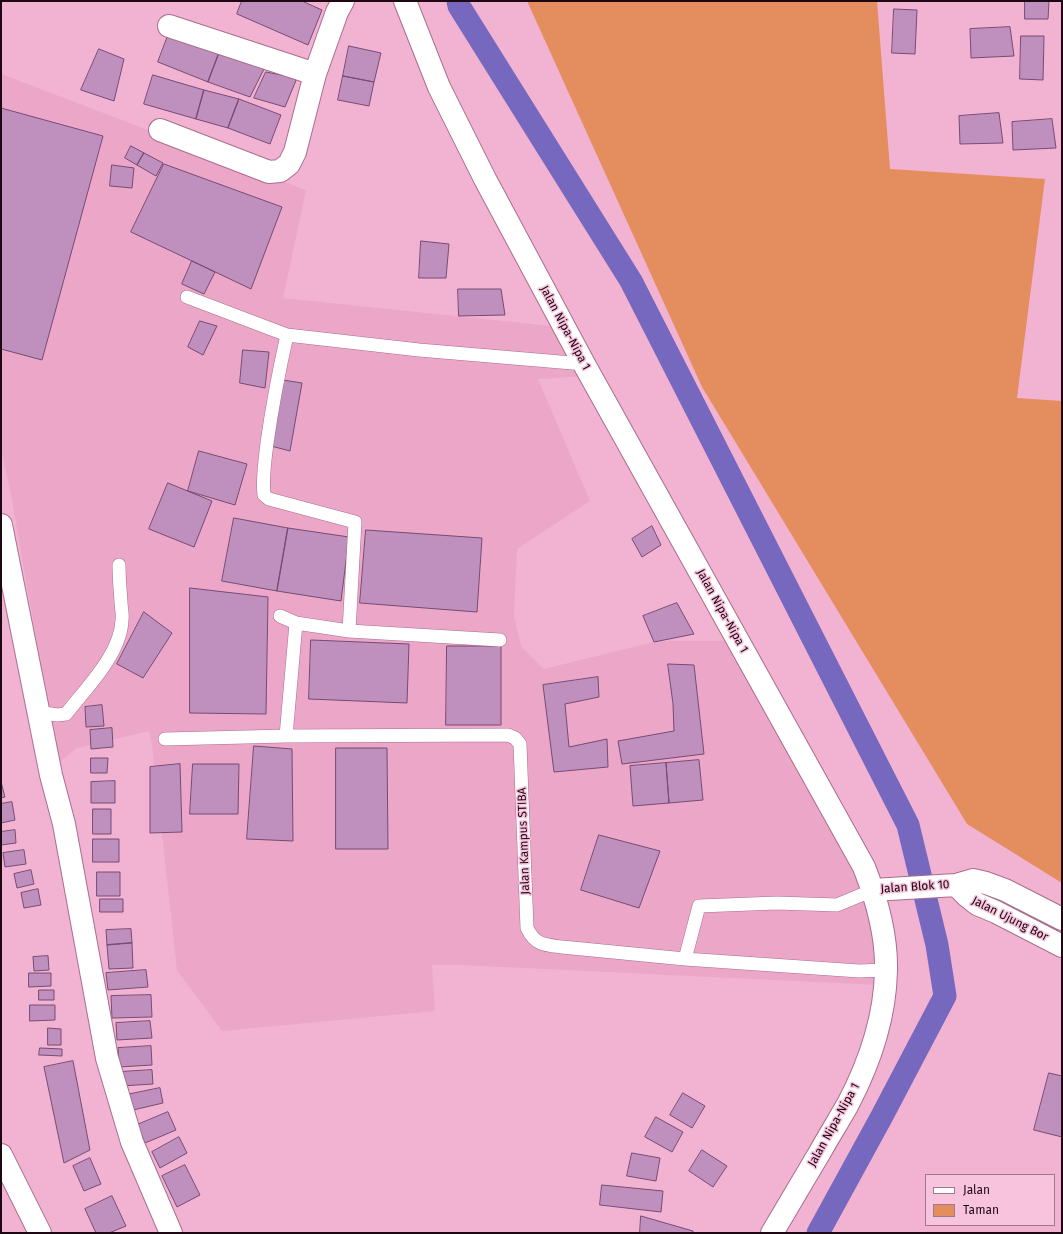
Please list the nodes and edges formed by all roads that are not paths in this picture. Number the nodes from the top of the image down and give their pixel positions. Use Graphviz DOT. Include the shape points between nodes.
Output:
graph roads {
  1 [pos="343,1"];
  2 [pos="405,1"];
  3 [pos="169,26"];
  4 [pos="315,74"];
  5 [pos="160,130"];
  6 [pos="187,297"];
  7 [pos="287,335"];
  8 [pos="584,364"];
  9 [pos="1,524"];
  10 [pos="119,565"];
  11 [pos="280,616"];
  12 [pos="296,623"];
  13 [pos="350,630"];
  14 [pos="500,640"];
  15 [pos="38,712"];
  16 [pos="286,736"];
  17 [pos="165,739"];
  18 [pos="949,885"];
  19 [pos="873,890"];
  20 [pos="1062,919"];
  21 [pos="1062,946"];
  22 [pos="685,959"];
  23 [pos="886,970"];
  24 [pos="1,1155"];
  25 [pos="40,1233"];
  26 [pos="171,1233"];
  27 [pos="772,1233"];
  1 -- 4 [label="street"];
  2 -- 8 [label="street, Jalan Nipa-Nipa 1" via="440,87 485,179"];
  3 -- 4 [label="street"];
  4 -- 5 [label="street" via="295,152 280,171 269,172"];
  6 -- 7 [label="lane"];
  7 -- 8 [label="lane" via="419,350"];
  7 -- 13 [label="lane" via="271,414 264,465 264,495 269,499 355,522"];
  8 -- 19 [label="street, Jalan Nipa-Nipa 1" via="864,867"];
  9 -- 15 [label="street"];
  10 -- 15 [label="lane" via="122,620 120,634 109,657 66,714"];
  11 -- 12 [label="lane"];
  12 -- 13 [label="lane"];
  12 -- 16 [label="lane"];
  13 -- 14 [label="lane"];
  15 -- 26 [label="street" via="64,824 107,1058 132,1142"];
  16 -- 17 [label="lane, Jalan Kampus STIBA"];
  16 -- 22 [label="lane, Jalan Kampus STIBA" via="508,735 515,738 520,744 527,928 530,936 543,944 556,946"];
  18 -- 19 [label="street, Jalan Blok 10"];
  18 -- 20 [label="street, Jalan Ujung Bor" via="973,880 986,883"];
  18 -- 21 [label="street, Jalan Ujung Bor" via="977,904"];
  19 -- 22 [label="lane" via="837,905 777,903 699,906"];
  19 -- 23 [label="street, Jalan Nipa-Nipa 1" via="884,943"];
  22 -- 23 [label="lane, Jalan Kampus STIBA" via="859,971"];
  23 -- 27 [label="street, Jalan Nipa-Nipa 1" via="883,1006 865,1066 848,1104"];
  24 -- 25 [label="street"];
}
